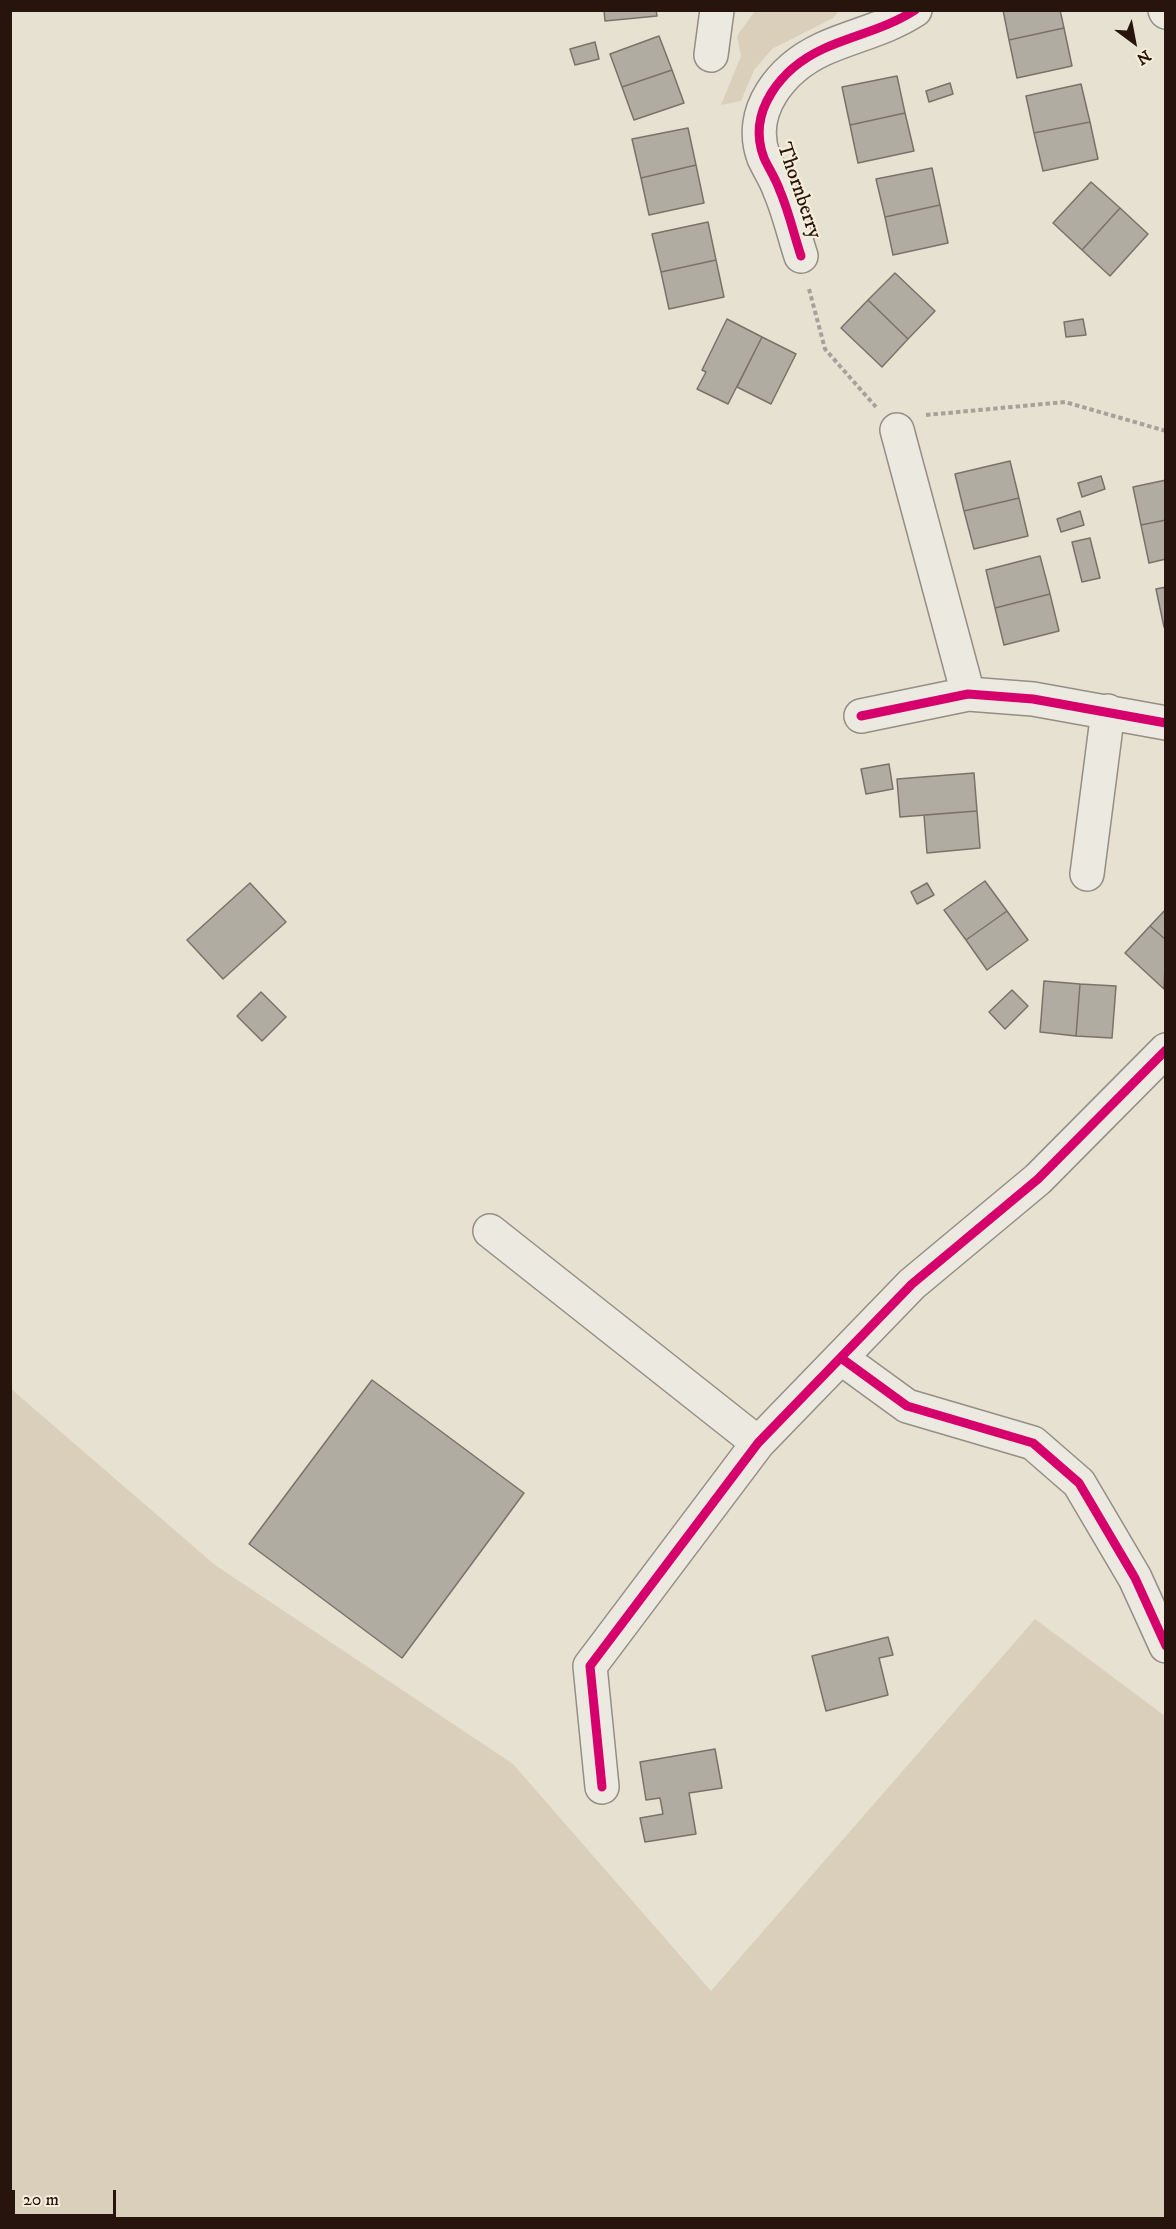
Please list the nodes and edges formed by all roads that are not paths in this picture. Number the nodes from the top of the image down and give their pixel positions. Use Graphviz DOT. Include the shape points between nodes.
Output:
graph roads {
  1 [pos="717,10"];
  2 [pos="915,10"];
  3 [pos="878,19"];
  4 [pos="711,55"];
  5 [pos="801,256"];
  6 [pos="897,430"];
  7 [pos="968,694"];
  8 [pos="1108,711"];
  9 [pos="861,716"];
  10 [pos="1166,723"];
  11 [pos="1087,874"];
  12 [pos="1166,1050"];
  13 [pos="490,1231"];
  14 [pos="841,1358"];
  15 [pos="758,1443"];
  16 [pos="1166,1647"];
  17 [pos="602,1787"];
  1 -- 4 [label="street"];
  2 -- 3 [label="street, Thornberry"];
  3 -- 5 [label="street, Thornberry" via="813,54 775,85 763,105 760,130 764,156"];
  6 -- 7 [label="street"];
  7 -- 8 [label="street"];
  7 -- 9 [label="street"];
  8 -- 10 [label="street"];
  8 -- 11 [label="street"];
  12 -- 14 [label="street" via="1038,1179 912,1284"];
  13 -- 15 [label="street"];
  14 -- 15 [label="street"];
  14 -- 16 [label="street" via="907,1407 1033,1443 1079,1483 1135,1578"];
  15 -- 17 [label="street" via="590,1666"];
}
